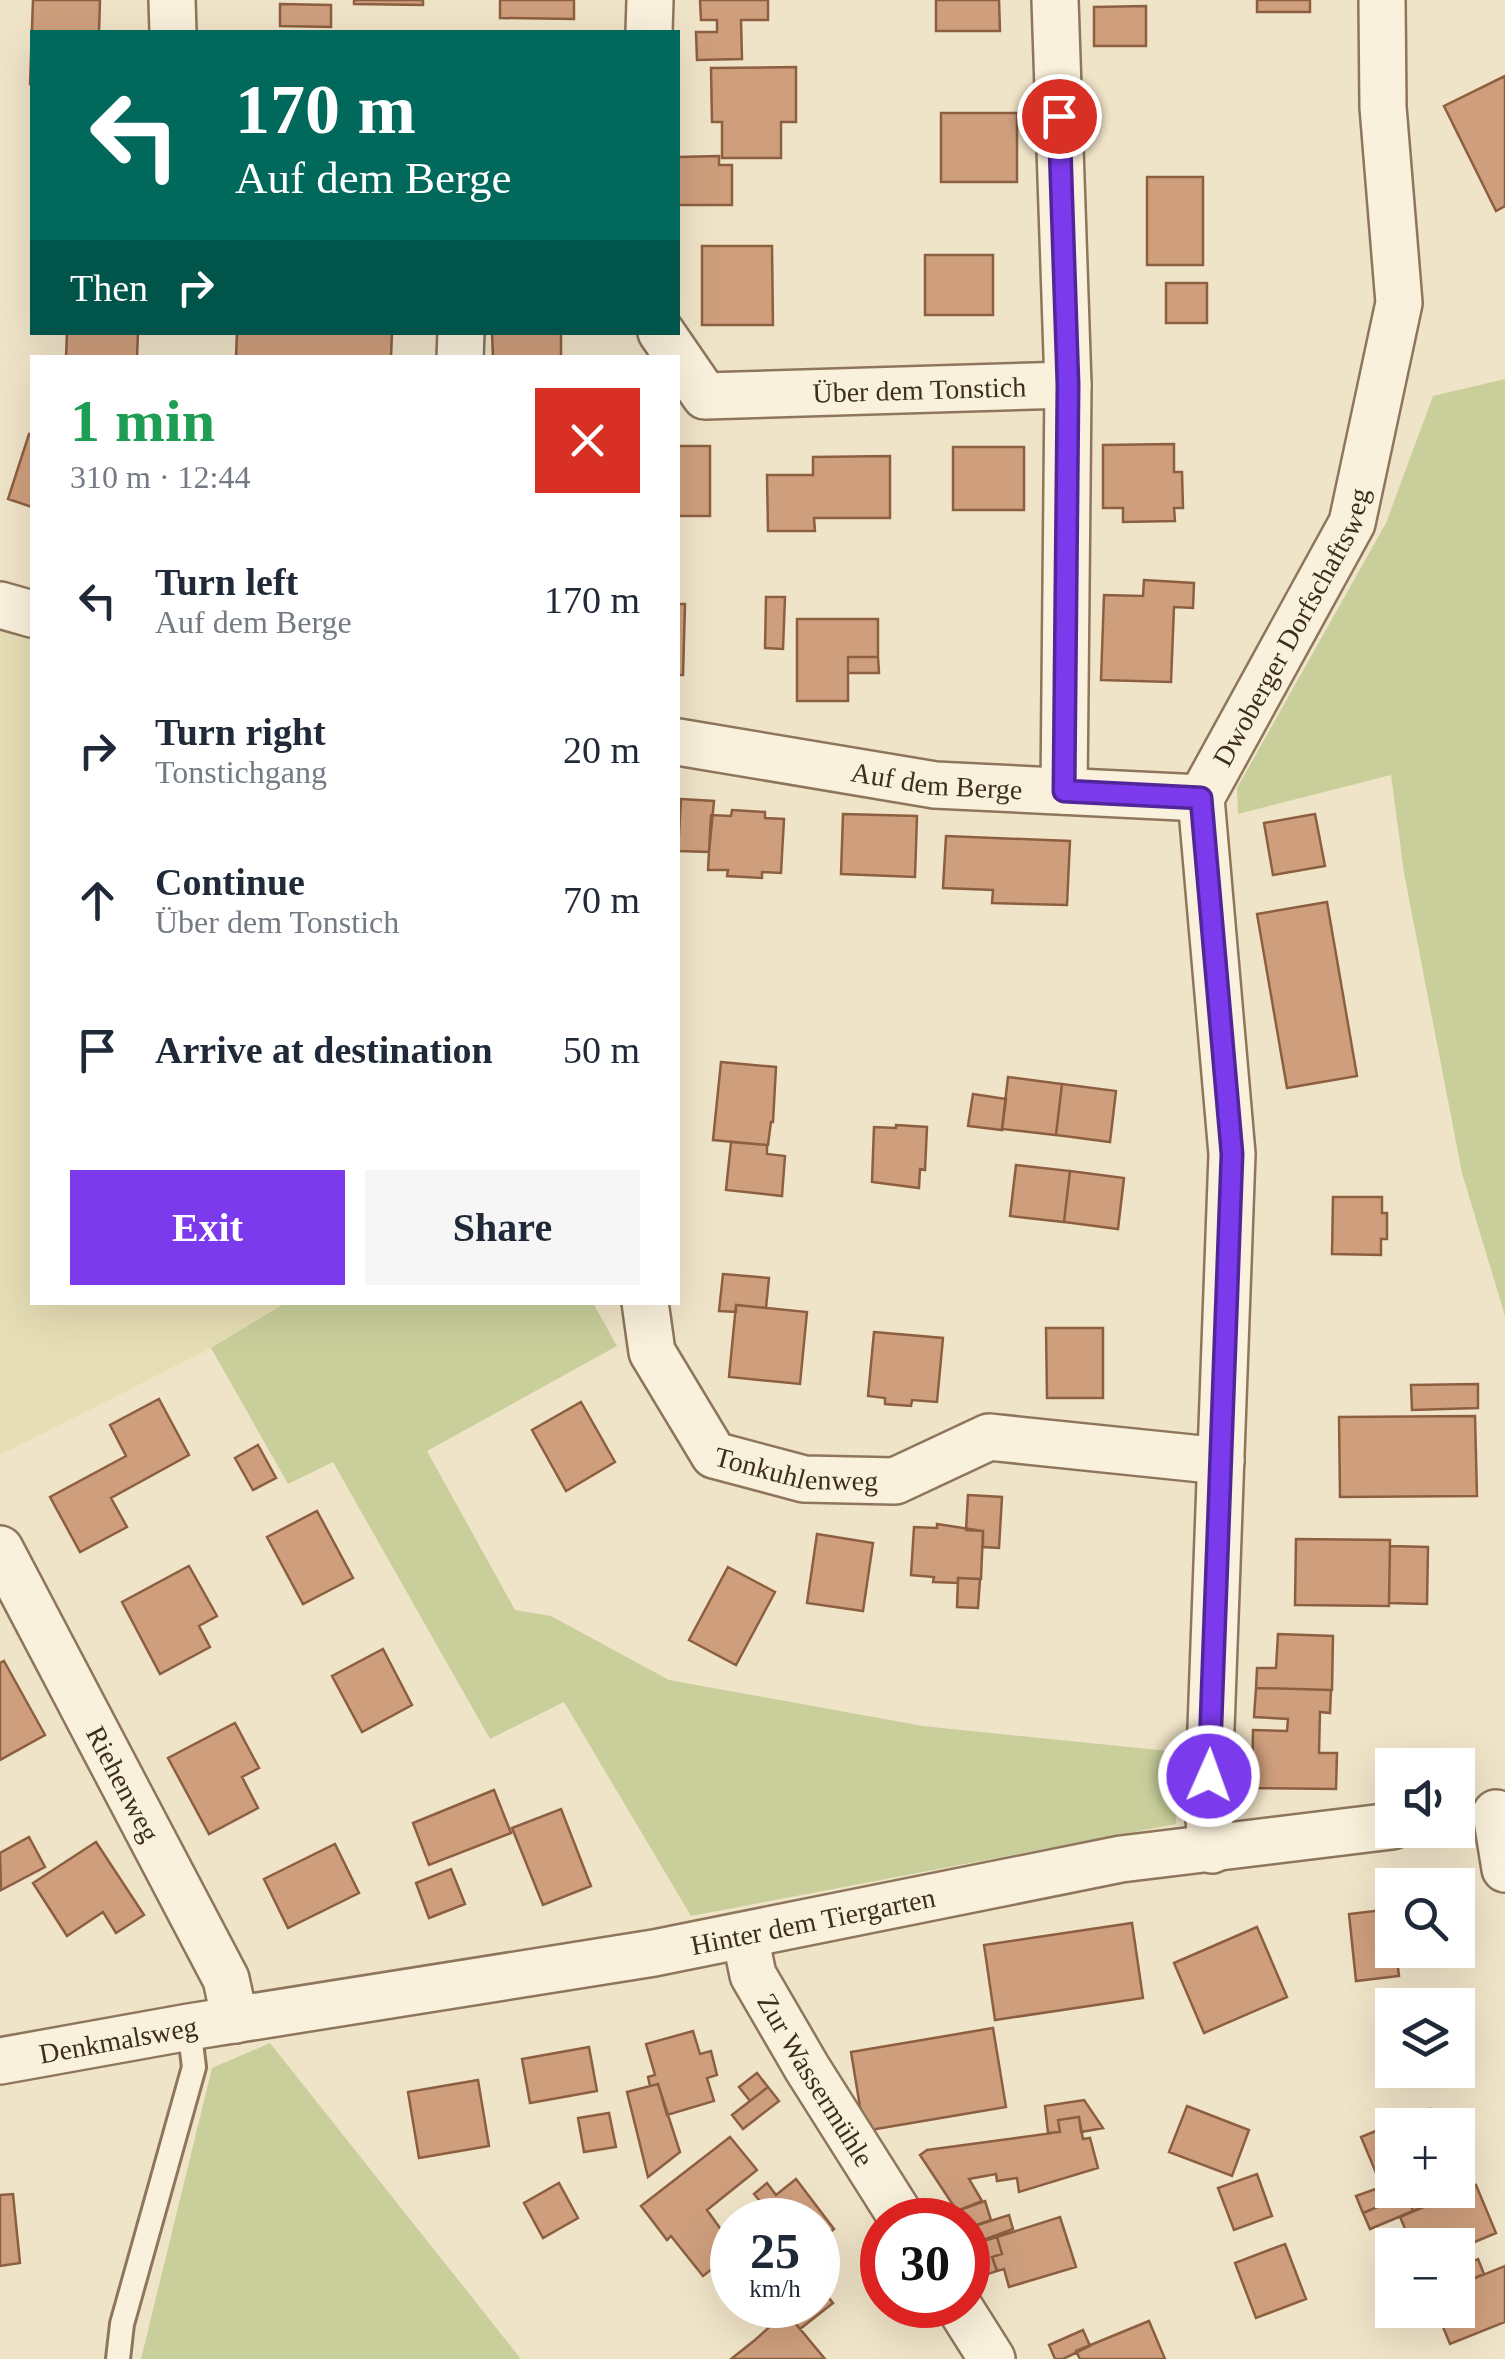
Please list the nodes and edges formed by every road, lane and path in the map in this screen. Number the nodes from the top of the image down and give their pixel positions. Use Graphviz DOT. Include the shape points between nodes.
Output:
graph roads {
  1 [pos="172,0"];
  2 [pos="650,0"];
  3 [pos="1055,0"];
  4 [pos="1382,0"];
  5 [pos="173,30"];
  6 [pos="649,30"];
  7 [pos="680,360"];
  8 [pos="1068,385"];
  9 [pos="0,605"];
  10 [pos="30,613"];
  11 [pos="680,742"];
  12 [pos="1064,791"];
  13 [pos="1201,798"];
  14 [pos="645,1305"];
  15 [pos="1220,1461"];
  16 [pos="0,1549"];
  17 [pos="1486,1815"];
  18 [pos="1375,1828"];
  19 [pos="1212,1850"];
  20 [pos="1505,1869"];
  21 [pos="745,1936"];
  22 [pos="234,2020"];
  23 [pos="189,2027"];
  24 [pos="0,2061"];
  25 [pos="889,2198"];
  26 [pos="972,2328"];
  27 [pos="118,2359"];
  28 [pos="992,2359"];
  1 -- 5 [label="street"];
  2 -- 6 [label="street"];
  3 -- 8 [label="street, Über dem Tonstich"];
  4 -- 13 [label="street, Dwoberger Dorfschaftsweg" via="1382,107 1399,303 1352,523"];
  7 -- 8 [label="street, Über dem Tonstich" via="705,396"];
  8 -- 12 [label="street"];
  9 -- 10 [label="street"];
  11 -- 12 [label="street, Auf dem Berge" via="935,785"];
  12 -- 13 [label="street, Auf dem Berge"];
  13 -- 15 [label="street, Dwoberger Dorfschaftsweg" via="1232,1154"];
  14 -- 15 [label="street, Tonkuhlenweg" via="652,1352 714,1455 804,1479 895,1481 989,1437"];
  15 -- 19 [label="street, Dwoberger Dorfschaftsweg"];
  16 -- 22 [label="street, Riehenweg" via="226,1979"];
  17 -- 20 [label="street"];
  18 -- 19 [label="street, Hinter dem Tiergarten"];
  19 -- 21 [label="street, Hinter dem Tiergarten" via="1121,1858"];
  21 -- 22 [label="street, Hinter dem Tiergarten"];
  21 -- 25 [label="street, Zur Wassermühle" via="753,1975"];
  22 -- 23 [label="street, Denkmalsweg"];
  23 -- 24 [label="street, Denkmalsweg"];
  23 -- 27 [label="lane" via="194,2067"];
  26 -- 28 [label="street"];
}
